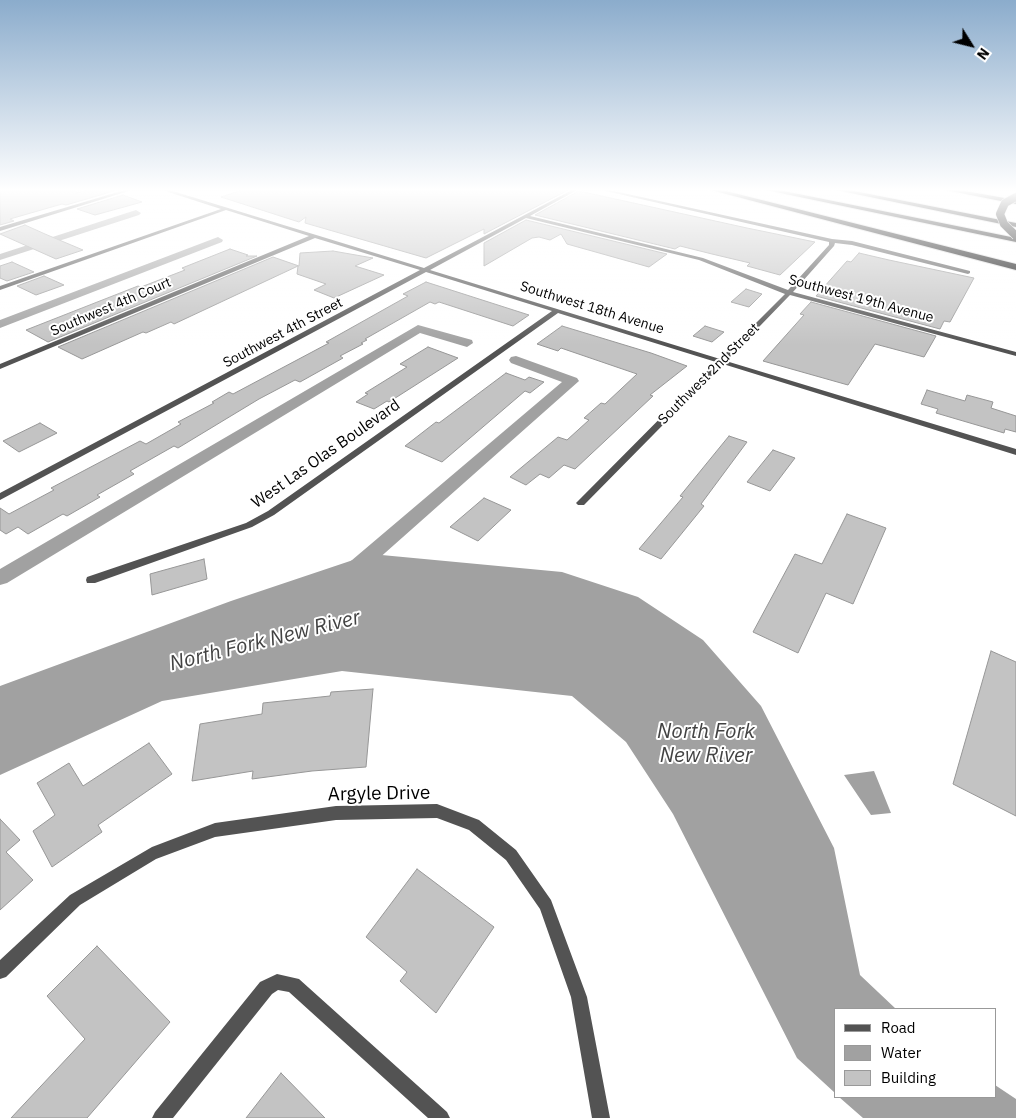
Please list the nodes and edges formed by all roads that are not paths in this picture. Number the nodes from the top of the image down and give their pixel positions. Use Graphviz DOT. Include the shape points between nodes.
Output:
graph roads {
  1 [pos="134,241"];
  2 [pos="303,241"];
  3 [pos="332,241"];
  4 [pos="482,241"];
  5 [pos="627,241"];
  6 [pos="832,241"];
  7 [pos="834,241"];
  8 [pos="919,241"];
  9 [pos="950,249"];
  10 [pos="1016,263"];
  11 [pos="1016,267"];
  12 [pos="427,271"];
  13 [pos="968,272"];
  14 [pos="0,288"];
  15 [pos="790,293"];
  16 [pos="557,310"];
  17 [pos="1016,354"];
  18 [pos="721,360"];
  19 [pos="0,367"];
  20 [pos="1016,452"];
  21 [pos="0,497"];
  22 [pos="581,503"];
  23 [pos="91,580"];
  24 [pos="0,971"];
  25 [pos="160,1118"];
  26 [pos="441,1118"];
  27 [pos="600,1118"];
  1 -- 14 [label="street"];
  2 -- 19 [label="street, Southwest 4th Court"];
  3 -- 12 [label="street, Southwest 18th Avenue"];
  4 -- 12 [label="street, Southwest 4th Street"];
  5 -- 15 [label="street, Southwest 19th Avenue" via="701,259"];
  6 -- 15 [label="street, Southwest 2nd Street"];
  7 -- 13 [label="street"];
  8 -- 9 [label="highway"];
  9 -- 10 [label="highway"];
  9 -- 11 [label="highway"];
  12 -- 16 [label="street, Southwest 18th Avenue"];
  12 -- 21 [label="street, Southwest 4th Street"];
  15 -- 17 [label="street, Southwest 19th Avenue"];
  15 -- 18 [label="street, Southwest 2nd Street"];
  16 -- 18 [label="street, Southwest 18th Avenue"];
  16 -- 23 [label="street, West Las Olas Boulevard" via="271,513 249,525"];
  18 -- 20 [label="street, Southwest 18th Avenue"];
  18 -- 22 [label="street, Southwest 2nd Street"];
  24 -- 27 [label="street, Argyle Drive" via="74,900 152,854 214,830 336,813 437,812 474,825 511,855 546,905 580,997"];
  25 -- 26 [label="street" via="266,988 277,982 293,984"];
}
